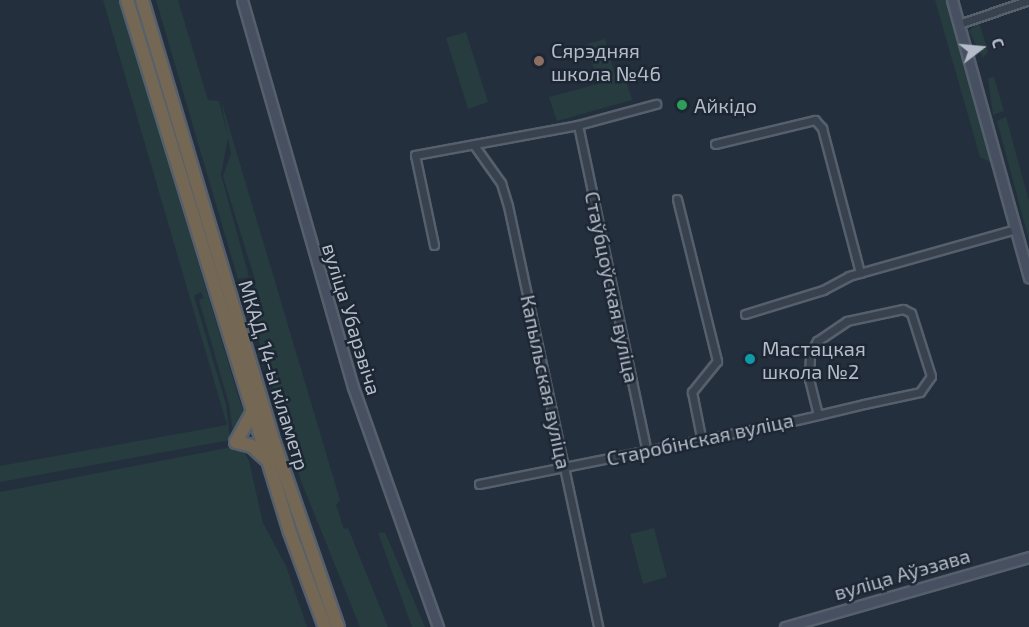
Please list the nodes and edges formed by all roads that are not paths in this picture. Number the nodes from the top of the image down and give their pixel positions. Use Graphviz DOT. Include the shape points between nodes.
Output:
graph roads {
  1 [pos="127,0"];
  2 [pos="142,0"];
  3 [pos="240,0"];
  4 [pos="952,0"];
  5 [pos="1029,0"];
  6 [pos="959,24"];
  7 [pos="656,104"];
  8 [pos="578,125"];
  9 [pos="715,144"];
  10 [pos="474,145"];
  11 [pos="677,199"];
  12 [pos="1016,229"];
  13 [pos="434,245"];
  14 [pos="860,273"];
  15 [pos="1029,278"];
  16 [pos="745,314"];
  17 [pos="252,412"];
  18 [pos="818,415"];
  19 [pos="701,437"];
  20 [pos="646,449"];
  21 [pos="267,460"];
  22 [pos="565,468"];
  23 [pos="479,484"];
  24 [pos="1029,556"];
  25 [pos="325,627"];
  26 [pos="338,627"];
  27 [pos="438,627"];
  28 [pos="598,627"];
  29 [pos="785,627"];
  1 -- 17 [label="highway, МКАД, 14-ы кіламетр"];
  2 -- 26 [label="highway, МКАД, 14-ы кіламетр" via="274,445"];
  3 -- 27 [label="main road, вуліца Убарэвіча" via="352,387"];
  4 -- 6 [label="main road"];
  5 -- 6 [label="street"];
  6 -- 12 [label="main road"];
  7 -- 8 [label="street"];
  8 -- 10 [label="street"];
  8 -- 20 [label="street, Стаўбцоўская вуліца"];
  9 -- 14 [label="street" via="815,120 822,128"];
  10 -- 13 [label="street" via="421,153 412,158"];
  10 -- 22 [label="street, Капыльская вуліца" via="501,183 508,206"];
  11 -- 19 [label="street" via="717,361 692,392"];
  12 -- 14 [label="street"];
  12 -- 15 [label="main road"];
  14 -- 16 [label="street"];
  17 -- 21 [label="highway, МКАД, 14-ы кіламетр"];
  17 -- 21 [label="highway" via="248,427 236,442 252,446"];
  18 -- 18 [label="street, Старобінская вуліца" via="809,379 810,354 821,337 847,321 903,309 911,313 931,376 920,392"];
  18 -- 19 [label="street, Старобінская вуліца"];
  19 -- 20 [label="street, Старобінская вуліца"];
  20 -- 22 [label="street, Старобінская вуліца"];
  21 -- 25 [label="highway, МКАД, 14-ы кіламетр"];
  22 -- 23 [label="street, Старобінская вуліца"];
  22 -- 28 [label="street, Капыльская вуліца"];
  24 -- 29 [label="main road, вуліца Аўэзава"];
}
